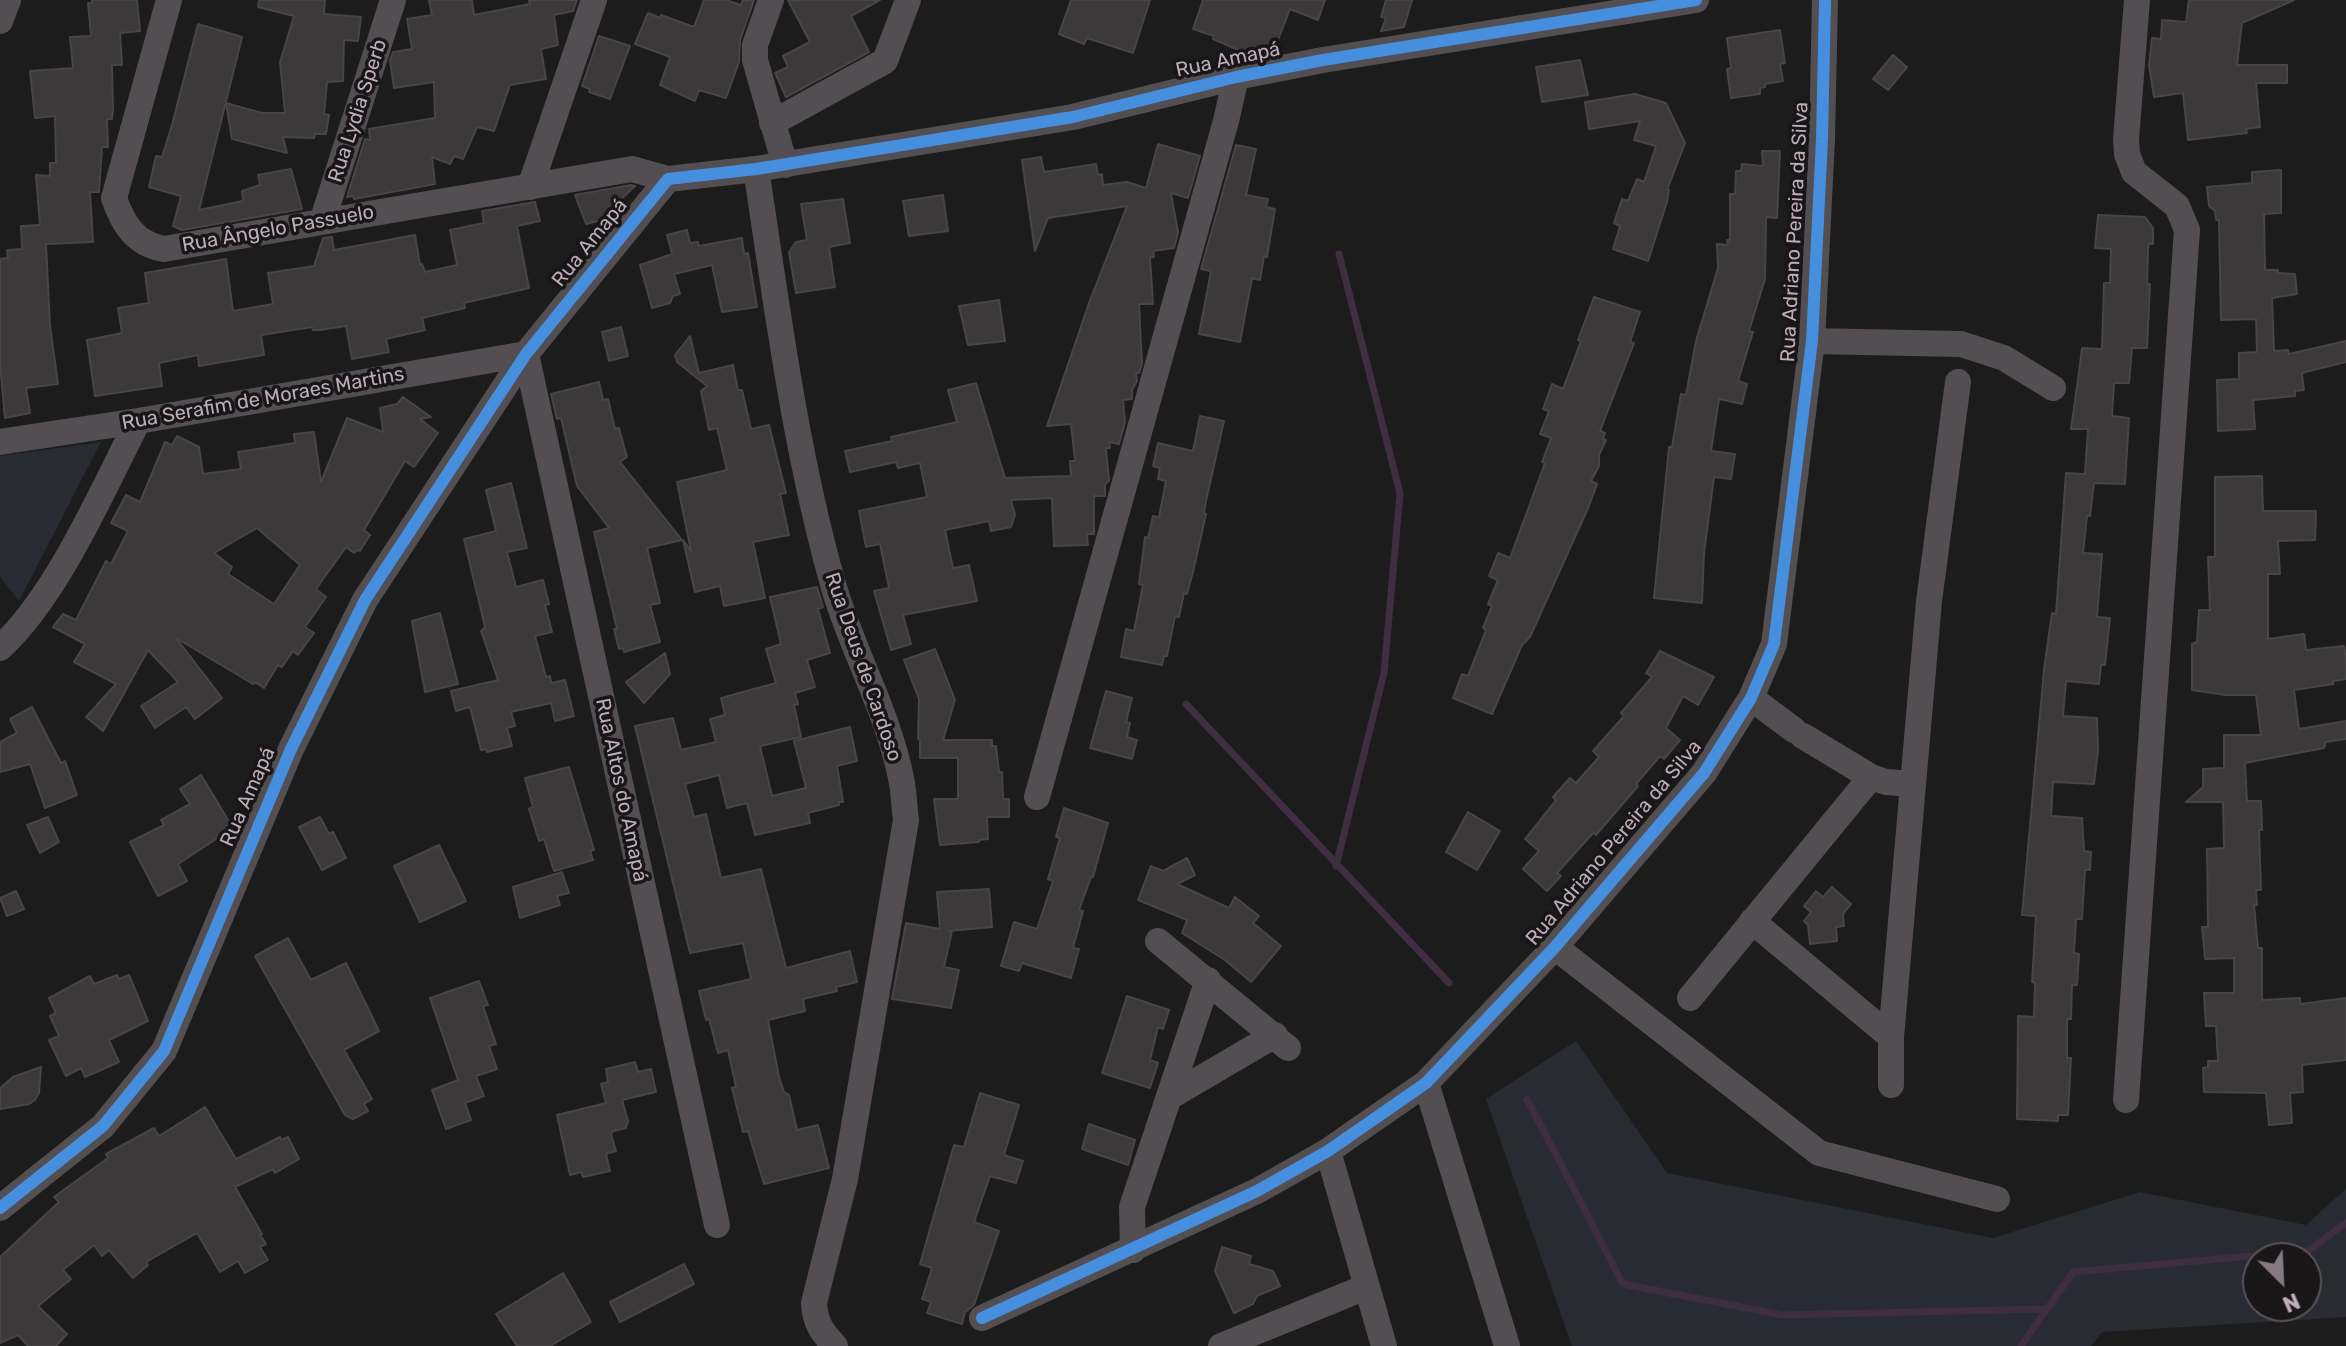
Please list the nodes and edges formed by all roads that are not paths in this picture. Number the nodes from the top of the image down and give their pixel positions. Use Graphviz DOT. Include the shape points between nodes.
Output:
graph roads {
  1 [pos="8,0"];
  2 [pos="169,0"];
  3 [pos="393,0"];
  4 [pos="594,0"];
  5 [pos="771,0"];
  6 [pos="908,0"];
  7 [pos="1696,0"];
  8 [pos="1825,0"];
  9 [pos="2137,0"];
  10 [pos="0,21"];
  11 [pos="1236,77"];
  12 [pos="772,123"];
  13 [pos="785,165"];
  14 [pos="756,169"];
  15 [pos="668,179"];
  16 [pos="530,187"];
  17 [pos="322,222"];
  18 [pos="1812,341"];
  19 [pos="526,354"];
  20 [pos="1958,382"];
  21 [pos="2053,388"];
  22 [pos="138,421"];
  23 [pos="0,442"];
  24 [pos="0,648"];
  25 [pos="1751,698"];
  26 [pos="1871,777"];
  27 [pos="1912,784"];
  28 [pos="1037,797"];
  29 [pos="1752,921"];
  30 [pos="1158,941"];
  31 [pos="1555,947"];
  32 [pos="1208,980"];
  33 [pos="1690,998"];
  34 [pos="1891,1037"];
  35 [pos="1426,1083"];
  36 [pos="1891,1085"];
  37 [pos="1171,1096"];
  38 [pos="2126,1100"];
  39 [pos="1328,1151"];
  40 [pos="1997,1199"];
  41 [pos="0,1208"];
  42 [pos="717,1225"];
  43 [pos="1133,1250"];
  44 [pos="1366,1287"];
  45 [pos="982,1318"];
  46 [pos="835,1346"];
  47 [pos="1221,1346"];
  48 [pos="1384,1346"];
  49 [pos="1507,1346"];
  1 -- 10 [label="street"];
  2 -- 17 [label="street, Rua Ângelo Passuelo" via="114,198 131,234 164,249"];
  3 -- 17 [label="street, Rua Lydia Sperb"];
  4 -- 16 [label="street"];
  5 -- 12 [label="street" via="755,60"];
  6 -- 12 [label="street" via="885,61"];
  7 -- 11 [label="street, Rua Amapá"];
  8 -- 18 [label="street, Rua Adriano Pereira da Silva"];
  9 -- 38 [label="street" via="2127,154 2134,172 2177,206 2187,230"];
  11 -- 13 [label="street, Rua Amapá" via="1073,117"];
  11 -- 28 [label="street"];
  12 -- 13 [label="street"];
  13 -- 14 [label="street, Rua Amapá"];
  14 -- 15 [label="street, Rua Amapá"];
  14 -- 46 [label="street, Rua Deus de Cardoso" via="790,397 820,535 843,618 886,728 901,778 906,820 845,1179 814,1303 814,1318"];
  15 -- 16 [label="street, Rua Ângelo Passuelo" via="632,169"];
  15 -- 19 [label="street, Rua Amapá"];
  16 -- 17 [label="street, Rua Ângelo Passuelo"];
  18 -- 21 [label="street" via="1961,344 2004,358"];
  18 -- 25 [label="street, Rua Adriano Pereira da Silva" via="1774,644"];
  19 -- 22 [label="street, Rua Serafim de Moraes Martins"];
  19 -- 41 [label="street, Rua Amapá" via="365,600 291,749 164,1051 103,1126"];
  19 -- 42 [label="street, Rua Altos do Amapá"];
  20 -- 27 [label="street"];
  22 -- 23 [label="street, Rua Serafim de Moraes Martins"];
  22 -- 24 [label="street" via="62,565 20,630"];
  25 -- 26 [label="street"];
  25 -- 31 [label="street, Rua Adriano Pereira da Silva" via="1704,773"];
  26 -- 27 [label="street"];
  26 -- 29 [label="street"];
  27 -- 34 [label="street"];
  29 -- 33 [label="street"];
  29 -- 34 [label="street"];
  30 -- 32 [label="street"];
  31 -- 35 [label="street, Rua Adriano Pereira da Silva"];
  31 -- 40 [label="street" via="1819,1153"];
  32 -- 37 [label="street"];
  32 -- 37 [label="street" via="1282,1041"];
  34 -- 36 [label="street"];
  35 -- 39 [label="street, Rua Adriano Pereira da Silva"];
  35 -- 49 [label="street"];
  37 -- 43 [label="street" via="1132,1207"];
  39 -- 43 [label="street, Rua Adriano Pereira da Silva"];
  39 -- 44 [label="street"];
  43 -- 45 [label="street, Rua Adriano Pereira da Silva"];
  44 -- 47 [label="street"];
  44 -- 48 [label="street"];
}
